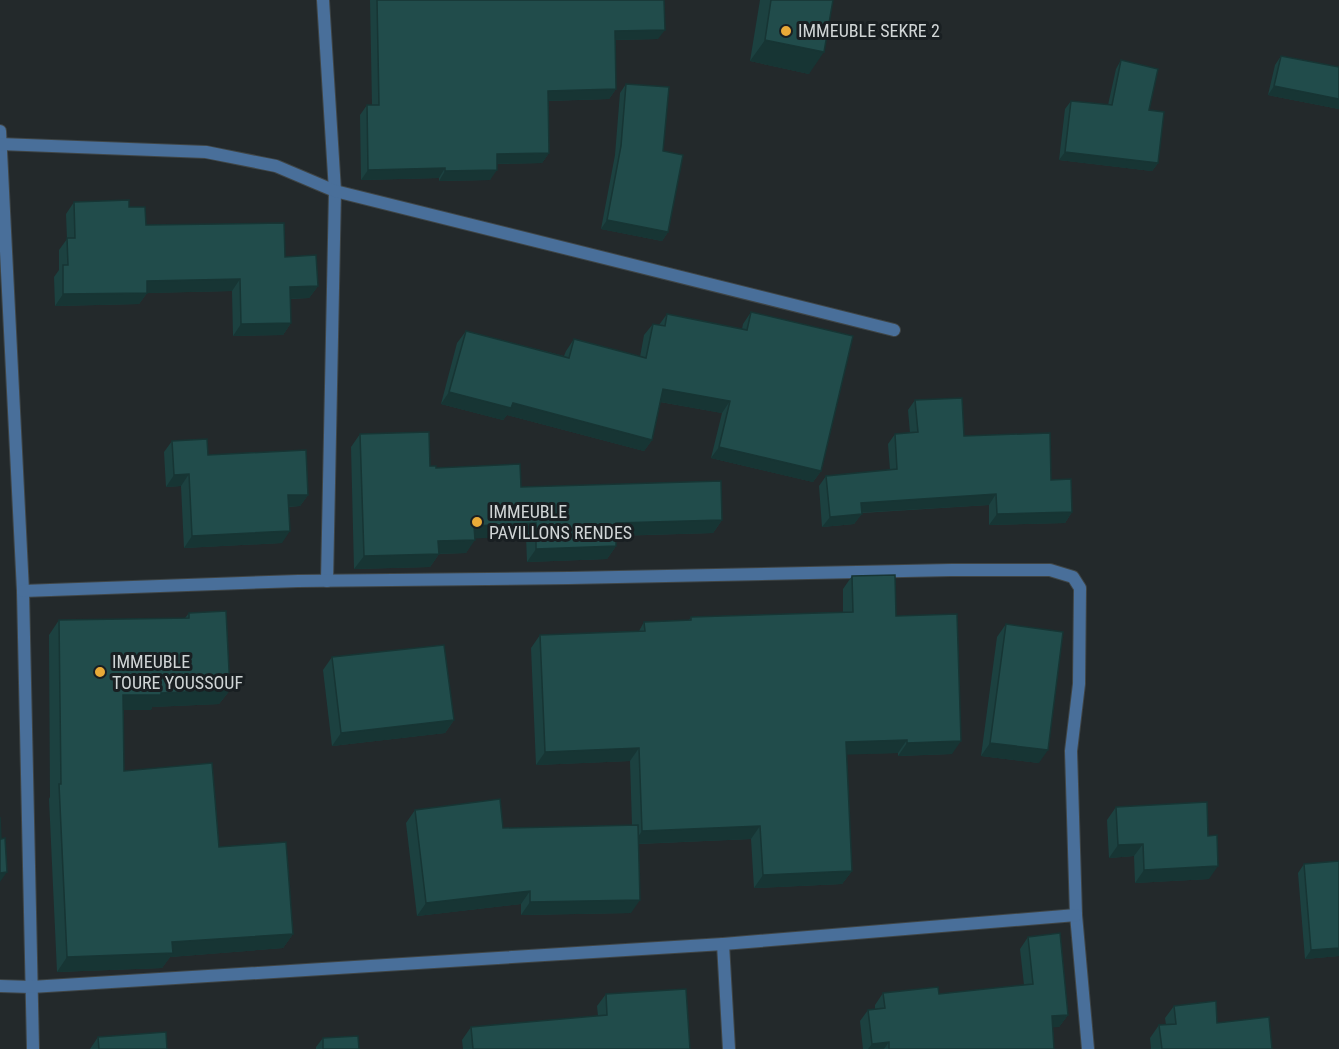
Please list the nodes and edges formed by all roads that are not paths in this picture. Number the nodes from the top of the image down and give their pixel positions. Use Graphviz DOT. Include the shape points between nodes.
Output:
graph roads {
  1 [pos="323,0"];
  2 [pos="0,131"];
  3 [pos="1,144"];
  4 [pos="335,191"];
  5 [pos="894,330"];
  6 [pos="327,581"];
  7 [pos="23,591"];
  8 [pos="1076,915"];
  9 [pos="723,944"];
  10 [pos="0,986"];
  11 [pos="31,987"];
  12 [pos="33,1049"];
  13 [pos="729,1049"];
  14 [pos="1088,1049"];
  1 -- 4 [label="street"];
  2 -- 3 [label="street"];
  3 -- 4 [label="street" via="206,152 276,166"];
  3 -- 7 [label="street"];
  4 -- 5 [label="street"];
  4 -- 6 [label="street"];
  6 -- 7 [label="street"];
  6 -- 8 [label="street" via="951,570 1050,570 1073,577 1080,588 1079,684 1071,751"];
  7 -- 11 [label="street"];
  8 -- 9 [label="street"];
  8 -- 14 [label="street"];
  9 -- 11 [label="street"];
  9 -- 13 [label="street"];
  10 -- 11 [label="street"];
  11 -- 12 [label="street"];
}
